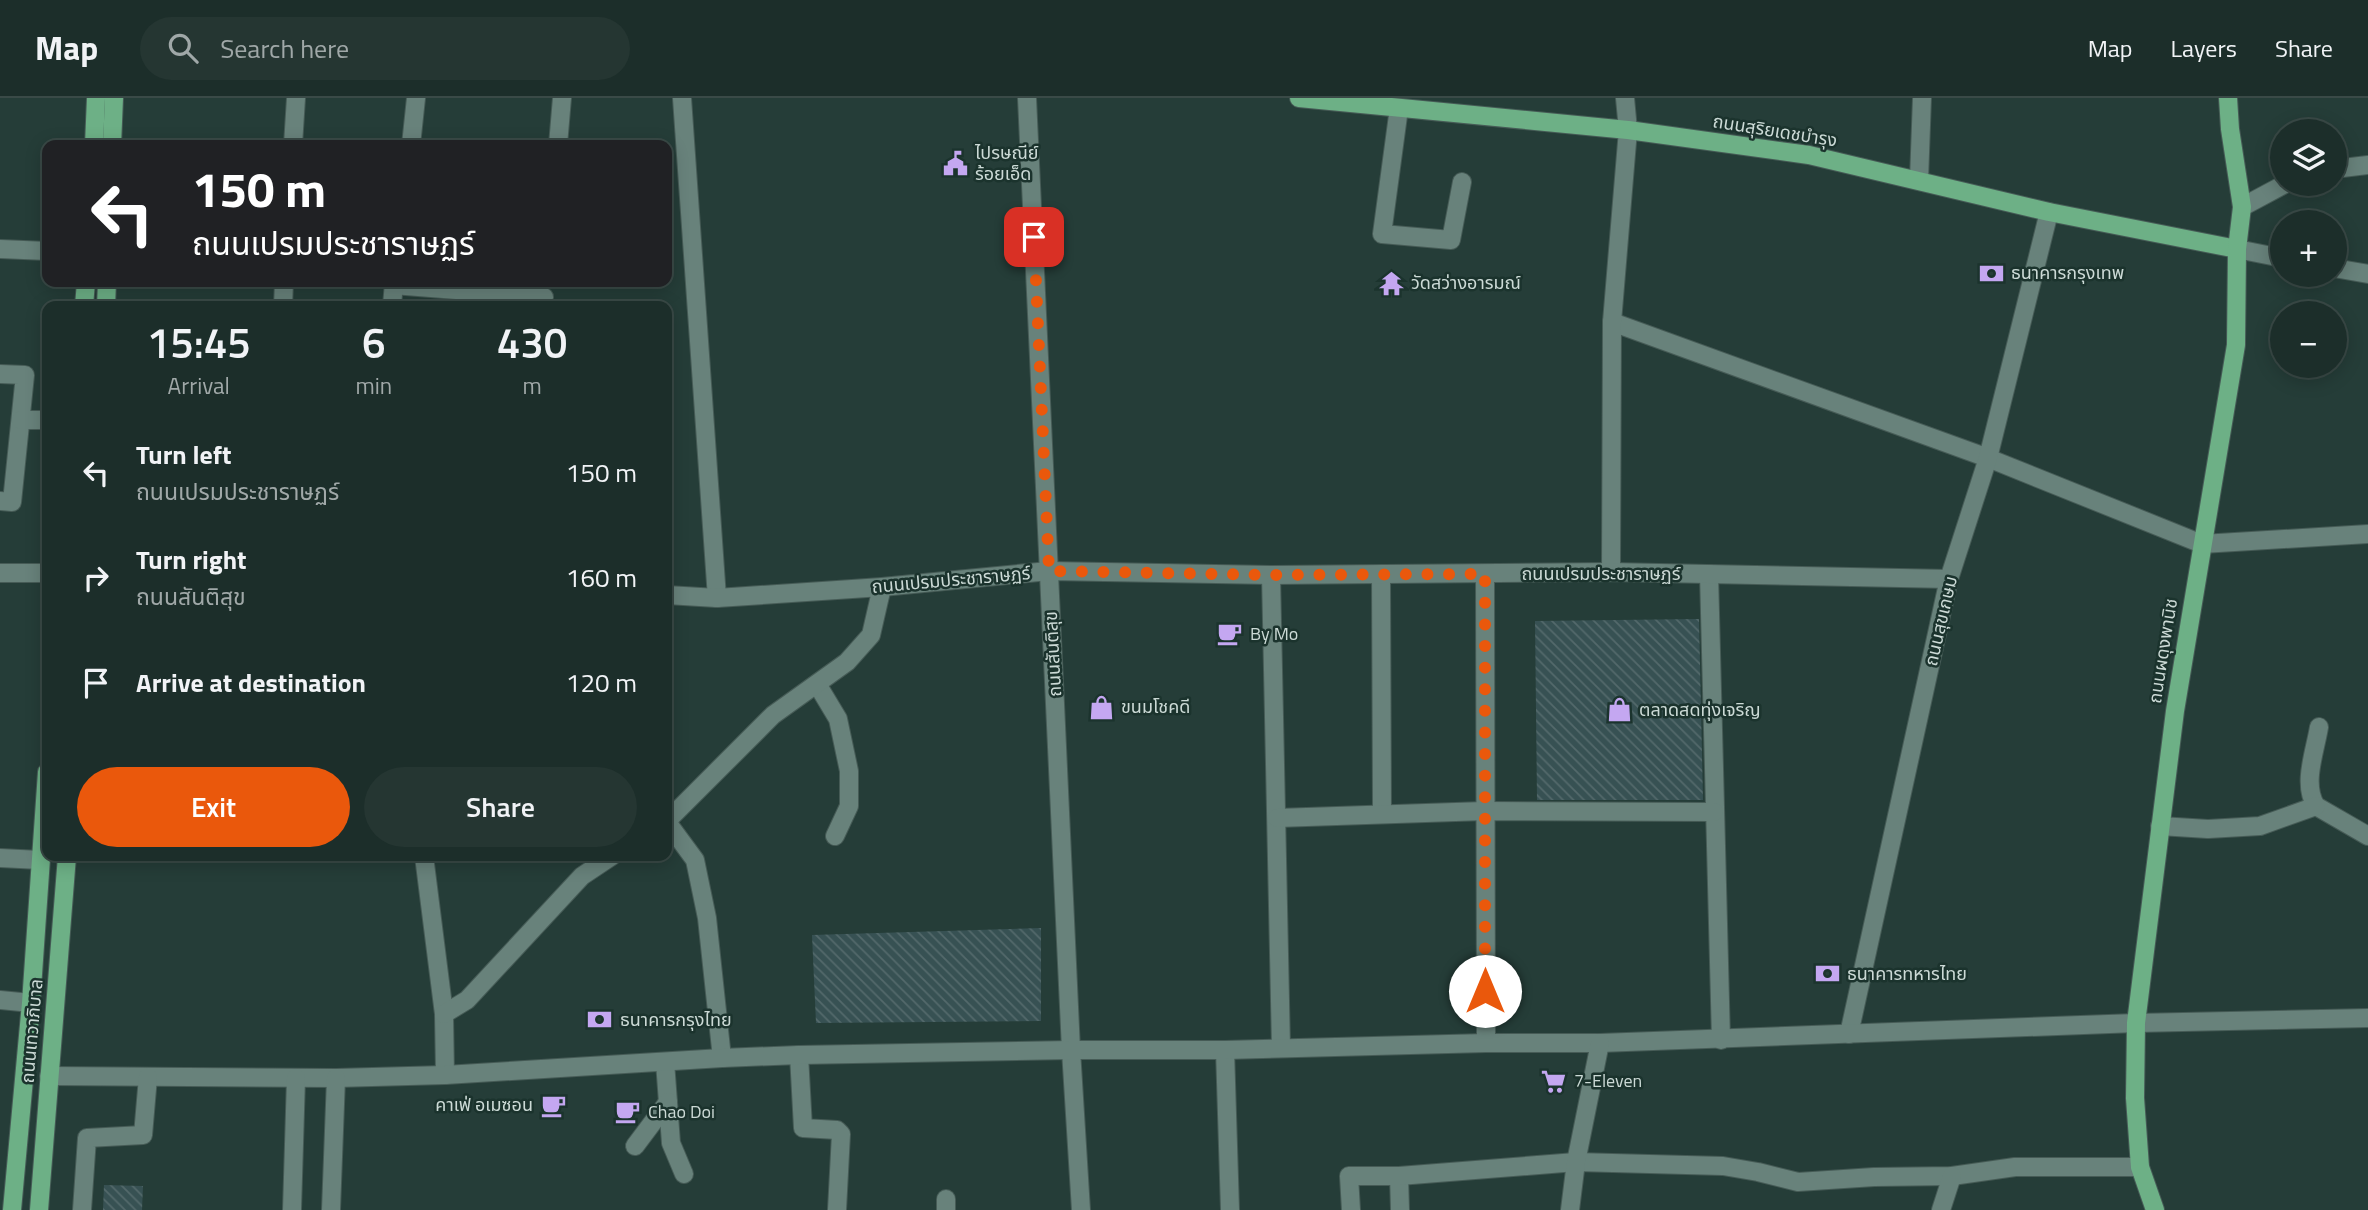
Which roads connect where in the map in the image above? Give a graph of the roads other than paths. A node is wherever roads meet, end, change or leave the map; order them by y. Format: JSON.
{"nodes":[{"id":1,"x":96,"y":98,"type":"edge"},
{"id":2,"x":114,"y":98,"type":"edge"},
{"id":3,"x":296,"y":98,"type":"edge"},
{"id":4,"x":416,"y":98,"type":"edge"},
{"id":5,"x":562,"y":98,"type":"edge"},
{"id":6,"x":682,"y":98,"type":"edge"},
{"id":7,"x":1027,"y":98,"type":"edge"},
{"id":8,"x":1299,"y":98,"type":"edge"},
{"id":9,"x":1625,"y":98,"type":"edge"},
{"id":10,"x":1922,"y":98,"type":"edge"},
{"id":11,"x":2228,"y":98,"type":"edge"},
{"id":12,"x":1399,"y":108,"type":"junction"},
{"id":13,"x":1629,"y":130,"type":"junction"},
{"id":14,"x":94,"y":140,"type":"edge"},
{"id":15,"x":112,"y":140,"type":"edge"},
{"id":16,"x":293,"y":140,"type":"edge"},
{"id":17,"x":412,"y":140,"type":"edge"},
{"id":18,"x":558,"y":140,"type":"edge"},
{"id":19,"x":2368,"y":165,"type":"edge"},
{"id":20,"x":2347,"y":167,"type":"edge"},
{"id":21,"x":1919,"y":180,"type":"junction"},
{"id":22,"x":1462,"y":182,"type":"dead end"},
{"id":23,"x":2270,"y":192,"type":"edge"},
{"id":24,"x":2242,"y":207,"type":"junction"},
{"id":25,"x":2049,"y":212,"type":"junction"},
{"id":26,"x":0,"y":249,"type":"edge"},
{"id":27,"x":2237,"y":249,"type":"junction"},
{"id":28,"x":42,"y":251,"type":"edge"},
{"id":29,"x":2270,"y":256,"type":"edge"},
{"id":30,"x":2347,"y":270,"type":"edge"},
{"id":31,"x":2368,"y":274,"type":"edge"},
{"id":32,"x":444,"y":287,"type":"edge"},
{"id":33,"x":544,"y":295,"type":"edge"},
{"id":34,"x":1612,"y":322,"type":"junction"},
{"id":35,"x":0,"y":374,"type":"edge"},
{"id":36,"x":21,"y":420,"type":"junction"},
{"id":37,"x":42,"y":420,"type":"edge"},
{"id":38,"x":1988,"y":458,"type":"junction"},
{"id":39,"x":0,"y":501,"type":"edge"},
{"id":40,"x":2368,"y":534,"type":"edge"},
{"id":41,"x":2202,"y":544,"type":"junction"},
{"id":42,"x":1049,"y":571,"type":"junction"},
{"id":43,"x":1611,"y":572,"type":"junction"},
{"id":44,"x":0,"y":573,"type":"edge"},
{"id":45,"x":42,"y":573,"type":"edge"},
{"id":46,"x":1381,"y":574,"type":"junction"},
{"id":47,"x":1485,"y":574,"type":"junction"},
{"id":48,"x":1709,"y":574,"type":"junction"},
{"id":49,"x":1271,"y":575,"type":"junction"},
{"id":50,"x":1949,"y":579,"type":"junction"},
{"id":51,"x":882,"y":587,"type":"junction"},
{"id":52,"x":672,"y":595,"type":"edge"},
{"id":53,"x":717,"y":598,"type":"junction"},
{"id":54,"x":817,"y":684,"type":"junction"},
{"id":55,"x":2319,"y":727,"type":"dead end"},
{"id":56,"x":2316,"y":806,"type":"junction"},
{"id":57,"x":1485,"y":811,"type":"junction"},
{"id":58,"x":1714,"y":812,"type":"junction"},
{"id":59,"x":1382,"y":814,"type":"junction"},
{"id":60,"x":672,"y":816,"type":"edge"},
{"id":61,"x":1277,"y":818,"type":"junction"},
{"id":62,"x":2160,"y":826,"type":"junction"},
{"id":63,"x":672,"y":828,"type":"edge"},
{"id":64,"x":42,"y":835,"type":"edge"},
{"id":65,"x":835,"y":836,"type":"dead end"},
{"id":66,"x":2368,"y":836,"type":"edge"},
{"id":67,"x":0,"y":858,"type":"edge"},
{"id":68,"x":40,"y":860,"type":"junction"},
{"id":69,"x":67,"y":861,"type":"edge"},
{"id":70,"x":425,"y":861,"type":"edge"},
{"id":71,"x":604,"y":861,"type":"edge"},
{"id":72,"x":0,"y":1000,"type":"edge"},
{"id":73,"x":31,"y":1003,"type":"junction"},
{"id":74,"x":444,"y":1014,"type":"junction"},
{"id":75,"x":2368,"y":1018,"type":"edge"},
{"id":76,"x":2136,"y":1023,"type":"junction"},
{"id":77,"x":1849,"y":1034,"type":"junction"},
{"id":78,"x":1721,"y":1040,"type":"junction"},
{"id":79,"x":1486,"y":1043,"type":"junction"},
{"id":80,"x":1600,"y":1043,"type":"junction"},
{"id":81,"x":1281,"y":1048,"type":"junction"},
{"id":82,"x":1071,"y":1050,"type":"junction"},
{"id":83,"x":1225,"y":1050,"type":"junction"},
{"id":84,"x":799,"y":1055,"type":"junction"},
{"id":85,"x":722,"y":1058,"type":"junction"},
{"id":86,"x":665,"y":1062,"type":"junction"},
{"id":87,"x":23,"y":1073,"type":"junction"},
{"id":88,"x":445,"y":1075,"type":"junction"},
{"id":89,"x":49,"y":1076,"type":"junction"},
{"id":90,"x":148,"y":1077,"type":"junction"},
{"id":91,"x":296,"y":1078,"type":"junction"},
{"id":92,"x":336,"y":1078,"type":"junction"},
{"id":93,"x":668,"y":1102,"type":"junction"},
{"id":94,"x":635,"y":1146,"type":"dead end"},
{"id":95,"x":1576,"y":1162,"type":"junction"},
{"id":96,"x":2140,"y":1167,"type":"junction"},
{"id":97,"x":684,"y":1174,"type":"dead end"},
{"id":98,"x":1952,"y":1176,"type":"junction"},
{"id":99,"x":1399,"y":1177,"type":"junction"},
{"id":100,"x":12,"y":1210,"type":"edge"},
{"id":101,"x":39,"y":1210,"type":"edge"},
{"id":102,"x":82,"y":1210,"type":"edge"},
{"id":103,"x":292,"y":1210,"type":"edge"},
{"id":104,"x":331,"y":1210,"type":"edge"},
{"id":105,"x":837,"y":1210,"type":"edge"},
{"id":106,"x":1081,"y":1210,"type":"edge"},
{"id":107,"x":1230,"y":1210,"type":"edge"},
{"id":108,"x":1351,"y":1210,"type":"edge"},
{"id":109,"x":1399,"y":1210,"type":"edge"},
{"id":110,"x":1570,"y":1210,"type":"edge"},
{"id":111,"x":1941,"y":1210,"type":"edge"},
{"id":112,"x":2155,"y":1210,"type":"edge"}],
"edges":[{"from":1,"to":14,"type":"main road"},
{"from":2,"to":15,"type":"main road"},
{"from":3,"to":16,"type":"street"},
{"from":4,"to":17,"type":"street"},
{"from":5,"to":18,"type":"street"},
{"from":6,"to":53,"type":"street"},
{"from":7,"to":42,"type":"street","name":"ถนนสันติสุข"},
{"from":8,"to":12,"type":"main road","name":"ถนนสุริยเดชบำรุง"},
{"from":9,"to":13,"type":"street"},
{"from":10,"to":21,"type":"street"},
{"from":11,"to":24,"type":"main road","name":"ถนนผดุงพานิช"},
{"from":12,"to":13,"type":"main road","name":"ถนนสุริยเดชบำรุง"},
{"from":12,"to":22,"type":"street"},
{"from":13,"to":21,"type":"main road","name":"ถนนสุริยเดชบำรุง"},
{"from":13,"to":34,"type":"street"},
{"from":19,"to":20,"type":"street"},
{"from":21,"to":25,"type":"main road","name":"ถนนสุริยเดชบำรุง"},
{"from":23,"to":24,"type":"street"},
{"from":24,"to":27,"type":"main road","name":"ถนนผดุงพานิช"},
{"from":25,"to":27,"type":"main road","name":"ถนนสุริยเดชบำรุง"},
{"from":25,"to":38,"type":"street","name":"ถนนสุขเกษม"},
{"from":26,"to":28,"type":"street"},
{"from":27,"to":29,"type":"street"},
{"from":27,"to":41,"type":"main road","name":"ถนนผดุงพานิช"},
{"from":30,"to":31,"type":"street"},
{"from":32,"to":33,"type":"street"},
{"from":34,"to":38,"type":"street"},
{"from":34,"to":43,"type":"street"},
{"from":35,"to":36,"type":"street"},
{"from":36,"to":37,"type":"street"},
{"from":36,"to":39,"type":"street"},
{"from":38,"to":41,"type":"street"},
{"from":38,"to":50,"type":"street","name":"ถนนสุขเกษม"},
{"from":40,"to":41,"type":"street"},
{"from":41,"to":62,"type":"main road","name":"ถนนผดุงพานิช"},
{"from":42,"to":49,"type":"street","name":"ถนนเปรมประชาราษฏร์"},
{"from":42,"to":51,"type":"street","name":"ถนนเปรมประชาราษฏร์"},
{"from":42,"to":82,"type":"street","name":"ถนนสันติสุข"},
{"from":43,"to":47,"type":"street","name":"ถนนเปรมประชาราษฏร์"},
{"from":43,"to":48,"type":"street","name":"ถนนเปรมประชาราษฏร์"},
{"from":44,"to":45,"type":"street"},
{"from":46,"to":47,"type":"street","name":"ถนนเปรมประชาราษฏร์"},
{"from":46,"to":49,"type":"street","name":"ถนนเปรมประชาราษฏร์"},
{"from":46,"to":59,"type":"street"},
{"from":47,"to":57,"type":"street"},
{"from":48,"to":50,"type":"street","name":"ถนนเปรมประชาราษฏร์"},
{"from":48,"to":58,"type":"street"},
{"from":49,"to":61,"type":"street"},
{"from":50,"to":77,"type":"street","name":"ถนนสุขเกษม"},
{"from":51,"to":53,"type":"street","name":"ถนนเปรมประชาราษฏร์"},
{"from":51,"to":54,"type":"street"},
{"from":52,"to":53,"type":"street","name":"ถนนเปรมประชาราษฏร์"},
{"from":54,"to":60,"type":"street"},
{"from":54,"to":65,"type":"street"},
{"from":55,"to":56,"type":"street"},
{"from":56,"to":62,"type":"street"},
{"from":56,"to":66,"type":"street"},
{"from":57,"to":58,"type":"street"},
{"from":57,"to":59,"type":"street"},
{"from":57,"to":79,"type":"street"},
{"from":58,"to":78,"type":"street"},
{"from":59,"to":61,"type":"street"},
{"from":61,"to":81,"type":"street"},
{"from":62,"to":76,"type":"main road","name":"ถนนผดุงพานิช"},
{"from":63,"to":85,"type":"street"},
{"from":64,"to":68,"type":"main road","name":"ถนนเทวาภิบาล"},
{"from":67,"to":68,"type":"street"},
{"from":68,"to":73,"type":"main road","name":"ถนนเทวาภิบาล"},
{"from":69,"to":89,"type":"main road","name":"ถนนเทวาภิบาล"},
{"from":70,"to":74,"type":"street"},
{"from":71,"to":74,"type":"street"},
{"from":72,"to":73,"type":"street"},
{"from":73,"to":87,"type":"main road","name":"ถนนเทวาภิบาล"},
{"from":74,"to":88,"type":"street"},
{"from":75,"to":76,"type":"street"},
{"from":76,"to":77,"type":"street"},
{"from":76,"to":96,"type":"main road","name":"ถนนผดุงพานิช"},
{"from":77,"to":78,"type":"street"},
{"from":78,"to":80,"type":"street"},
{"from":79,"to":80,"type":"street"},
{"from":79,"to":81,"type":"street"},
{"from":80,"to":95,"type":"street"},
{"from":81,"to":83,"type":"street"},
{"from":82,"to":83,"type":"street"},
{"from":82,"to":84,"type":"street"},
{"from":82,"to":106,"type":"street","name":"ถนนสันติสุข"},
{"from":83,"to":107,"type":"street"},
{"from":84,"to":85,"type":"street"},
{"from":84,"to":105,"type":"street"},
{"from":85,"to":86,"type":"street"},
{"from":86,"to":88,"type":"street"},
{"from":86,"to":93,"type":"street"},
{"from":87,"to":89,"type":"main road"},
{"from":87,"to":100,"type":"main road","name":"ถนนเทวาภิบาล"},
{"from":88,"to":92,"type":"street"},
{"from":89,"to":90,"type":"street"},
{"from":89,"to":101,"type":"main road","name":"ถนนเทวาภิบาล"},
{"from":90,"to":91,"type":"street"},
{"from":90,"to":102,"type":"street"},
{"from":91,"to":92,"type":"street"},
{"from":91,"to":103,"type":"street"},
{"from":92,"to":104,"type":"street"},
{"from":93,"to":94,"type":"street"},
{"from":93,"to":97,"type":"street"},
{"from":95,"to":98,"type":"street"},
{"from":95,"to":99,"type":"street"},
{"from":95,"to":110,"type":"street"},
{"from":96,"to":98,"type":"street"},
{"from":96,"to":112,"type":"main road","name":"ถนนผดุงพานิช"},
{"from":98,"to":111,"type":"street"},
{"from":99,"to":108,"type":"street"},
{"from":99,"to":109,"type":"street"}]}
